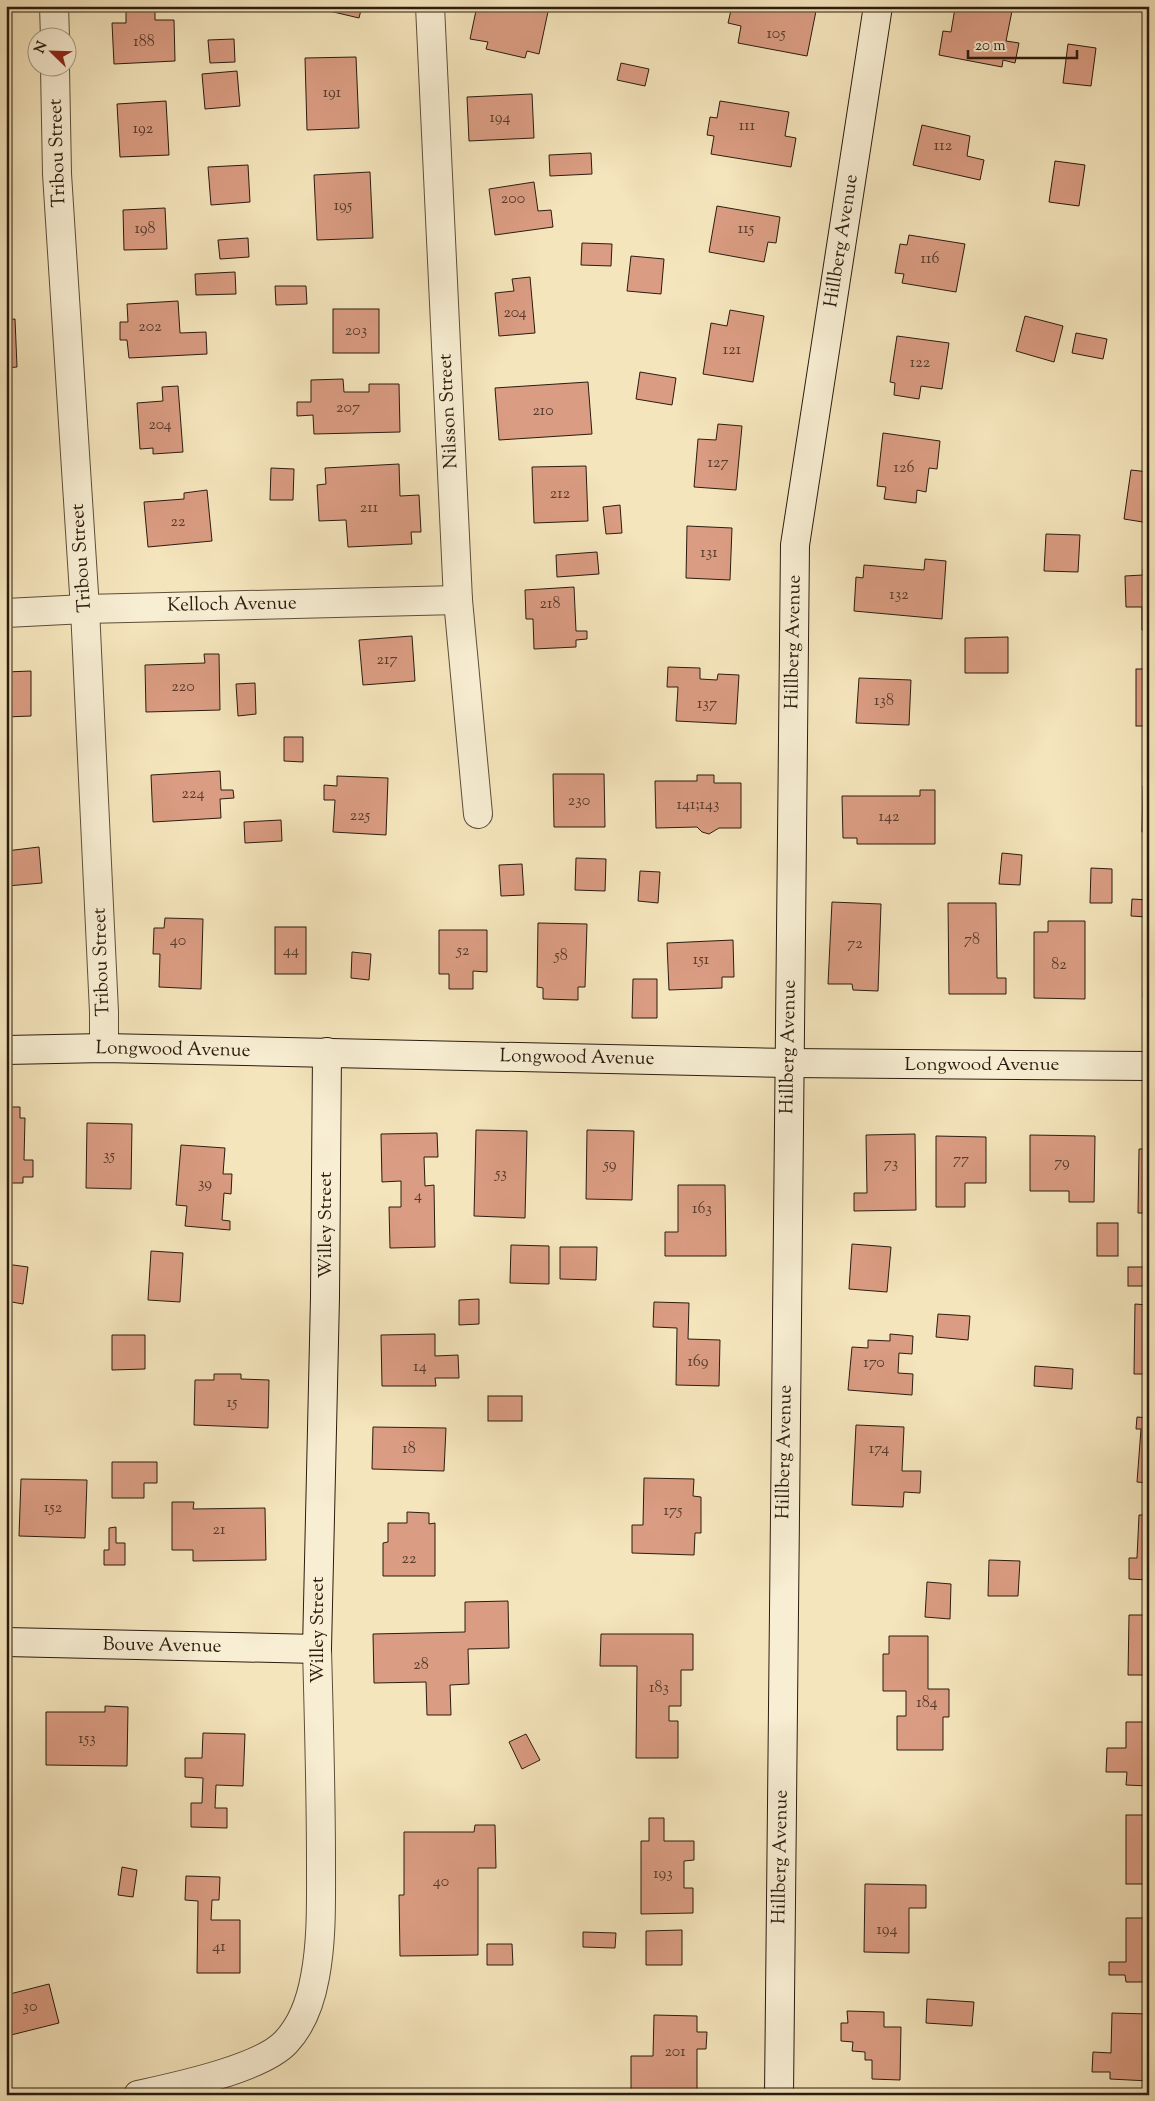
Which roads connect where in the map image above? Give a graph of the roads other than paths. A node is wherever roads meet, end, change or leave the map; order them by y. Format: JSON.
{"nodes":[{"id":1,"x":54,"y":6,"type":"edge"},
{"id":2,"x":430,"y":6,"type":"edge"},
{"id":3,"x":878,"y":6,"type":"edge"},
{"id":4,"x":55,"y":28,"type":"edge"},
{"id":5,"x":56,"y":78,"type":"edge"},
{"id":6,"x":458,"y":600,"type":"junction"},
{"id":7,"x":85,"y":609,"type":"junction"},
{"id":8,"x":6,"y":613,"type":"edge"},
{"id":9,"x":478,"y":814,"type":"dead end"},
{"id":10,"x":104,"y":1048,"type":"junction"},
{"id":11,"x":6,"y":1050,"type":"edge"},
{"id":12,"x":327,"y":1052,"type":"junction"},
{"id":13,"x":789,"y":1063,"type":"junction"},
{"id":14,"x":1149,"y":1066,"type":"edge"},
{"id":15,"x":6,"y":1642,"type":"edge"},
{"id":16,"x":317,"y":1649,"type":"junction"},
{"id":17,"x":138,"y":2095,"type":"edge"},
{"id":18,"x":779,"y":2095,"type":"edge"}],
"edges":[{"from":1,"to":4,"type":"street"},
{"from":2,"to":6,"type":"street","name":"Nilsson Street"},
{"from":3,"to":13,"type":"street","name":"Hillberg Avenue"},
{"from":5,"to":7,"type":"street","name":"Tribou Street"},
{"from":6,"to":7,"type":"street","name":"Kelloch Avenue"},
{"from":6,"to":9,"type":"street","name":"Nilsson Street"},
{"from":7,"to":8,"type":"street","name":"Kelloch Avenue"},
{"from":7,"to":10,"type":"street","name":"Tribou Street"},
{"from":10,"to":11,"type":"street","name":"Longwood Avenue"},
{"from":10,"to":12,"type":"street","name":"Longwood Avenue"},
{"from":12,"to":13,"type":"street","name":"Longwood Avenue"},
{"from":12,"to":16,"type":"street","name":"Willey Street"},
{"from":13,"to":14,"type":"street","name":"Longwood Avenue"},
{"from":13,"to":18,"type":"street","name":"Hillberg Avenue"},
{"from":15,"to":16,"type":"street","name":"Bouve Avenue"},
{"from":16,"to":17,"type":"street","name":"Willey Street"}]}
